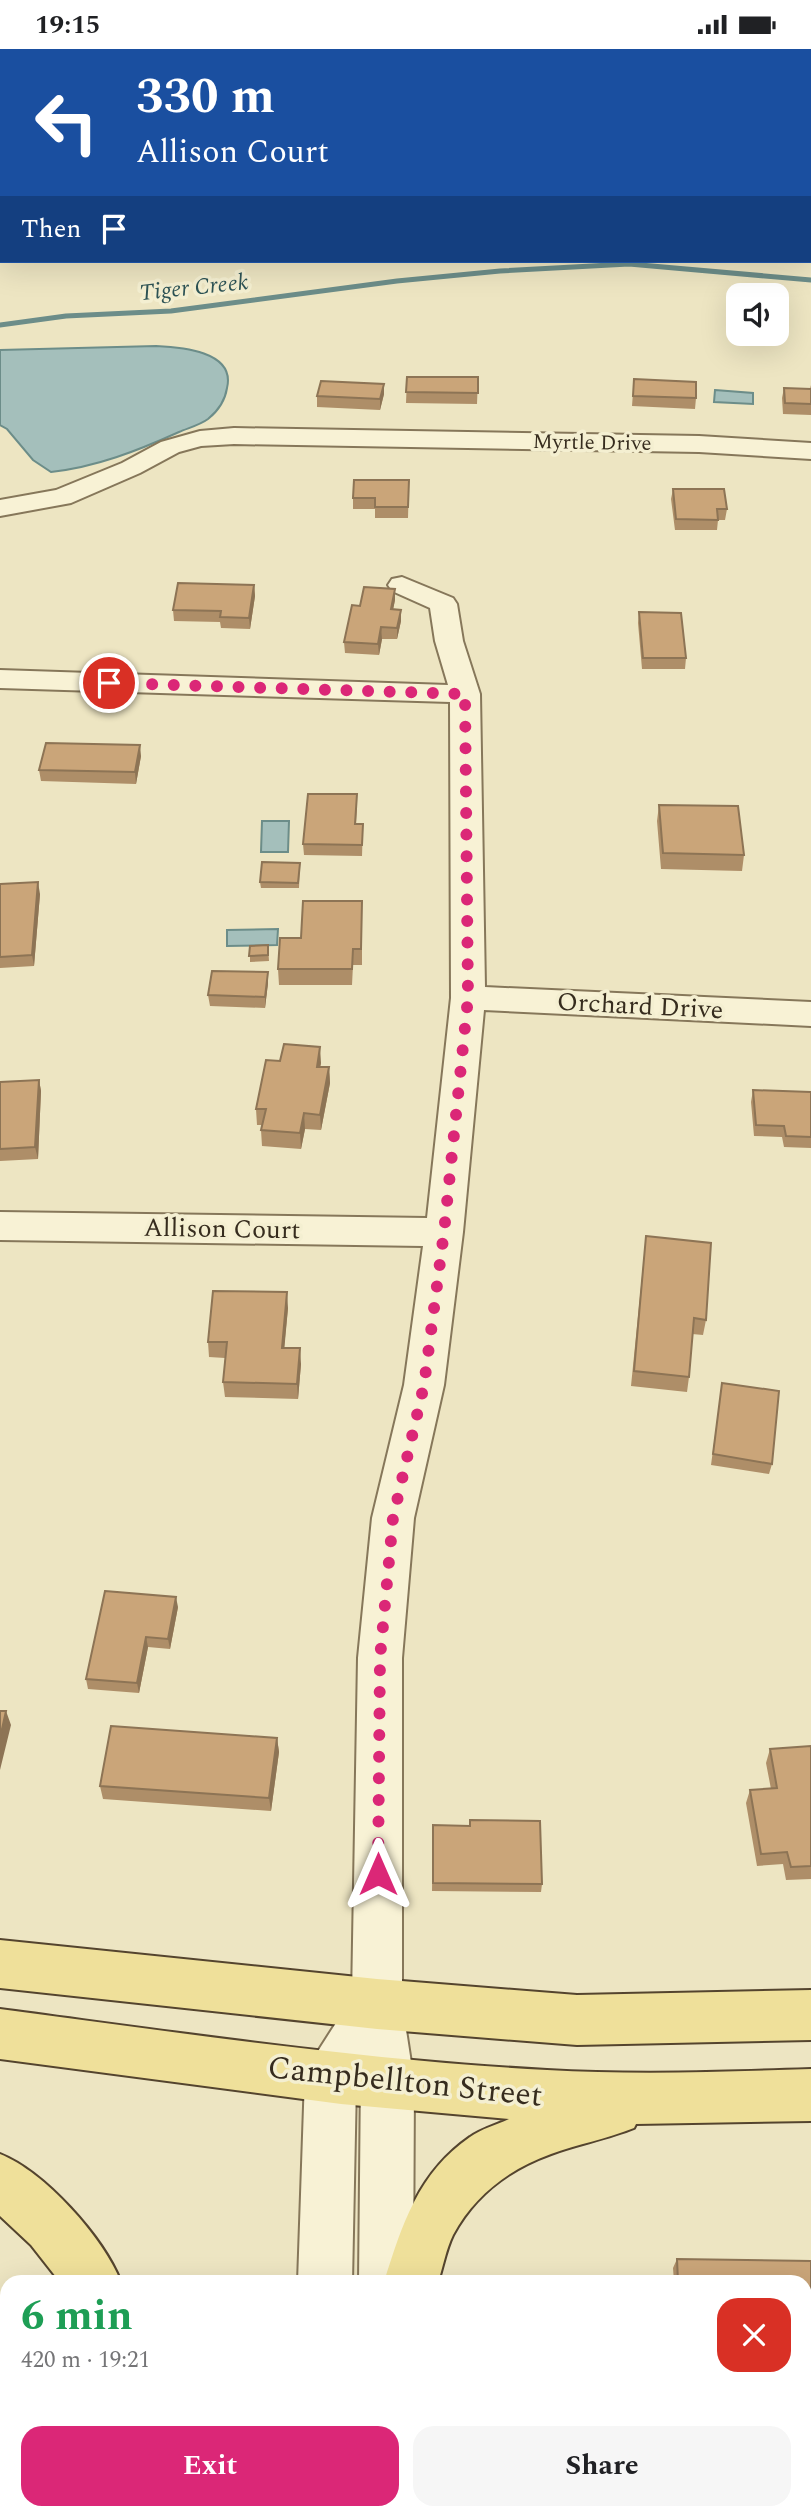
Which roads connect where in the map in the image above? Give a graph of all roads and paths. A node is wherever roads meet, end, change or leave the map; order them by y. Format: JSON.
{"nodes":[{"id":1,"x":811,"y":451,"type":"edge"},
{"id":2,"x":0,"y":508,"type":"edge"},
{"id":3,"x":402,"y":586,"type":"dead end"},
{"id":4,"x":0,"y":679,"type":"edge"},
{"id":5,"x":465,"y":694,"type":"junction"},
{"id":6,"x":468,"y":998,"type":"junction"},
{"id":7,"x":811,"y":1014,"type":"edge"},
{"id":8,"x":0,"y":1226,"type":"edge"},
{"id":9,"x":444,"y":1232,"type":"junction"},
{"id":10,"x":0,"y":1964,"type":"edge"},
{"id":11,"x":377,"y":2004,"type":"junction"},
{"id":12,"x":811,"y":2015,"type":"edge"},
{"id":13,"x":0,"y":2034,"type":"edge"},
{"id":14,"x":331,"y":2077,"type":"junction"},
{"id":15,"x":388,"y":2082,"type":"junction"},
{"id":16,"x":811,"y":2095,"type":"edge"},
{"id":17,"x":657,"y":2099,"type":"junction"},
{"id":18,"x":0,"y":2180,"type":"edge"},
{"id":19,"x":88,"y":2275,"type":"edge"},
{"id":20,"x":325,"y":2275,"type":"edge"},
{"id":21,"x":386,"y":2275,"type":"edge"},
{"id":22,"x":413,"y":2275,"type":"edge"}],
"edges":[{"from":1,"to":2,"type":"street","name":"Myrtle Drive"},
{"from":3,"to":5,"type":"street"},
{"from":4,"to":5,"type":"street"},
{"from":5,"to":6,"type":"street"},
{"from":6,"to":7,"type":"street","name":"Orchard Drive"},
{"from":6,"to":9,"type":"street"},
{"from":8,"to":9,"type":"street","name":"Allison Court"},
{"from":9,"to":11,"type":"street"},
{"from":10,"to":11,"type":"main road"},
{"from":11,"to":12,"type":"main road"},
{"from":11,"to":14,"type":"street"},
{"from":11,"to":15,"type":"street"},
{"from":13,"to":14,"type":"main road","name":"Campbellton Street"},
{"from":14,"to":15,"type":"main road","name":"Campbellton Street"},
{"from":14,"to":20,"type":"street"},
{"from":15,"to":17,"type":"main road","name":"Campbellton Street"},
{"from":15,"to":21,"type":"street"},
{"from":16,"to":17,"type":"main road","name":"Campbellton Street"},
{"from":17,"to":22,"type":"main road"},
{"from":18,"to":19,"type":"main road"}]}
